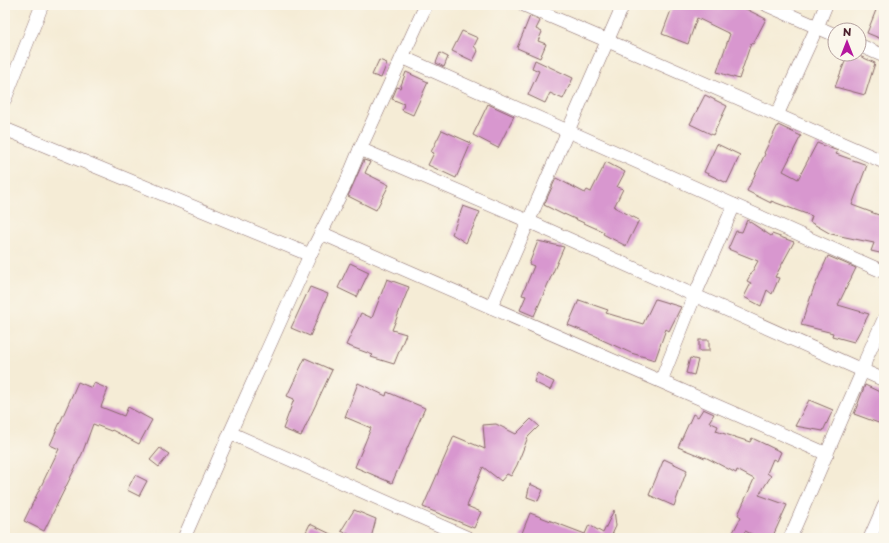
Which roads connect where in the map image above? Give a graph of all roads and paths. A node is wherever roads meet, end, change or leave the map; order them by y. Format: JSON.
{"nodes":[{"id":1,"x":42,"y":5,"type":"edge"},
{"id":2,"x":426,"y":5,"type":"edge"},
{"id":3,"x":524,"y":5,"type":"edge"},
{"id":4,"x":623,"y":5,"type":"edge"},
{"id":5,"x":766,"y":5,"type":"edge"},
{"id":6,"x":826,"y":5,"type":"edge"},
{"id":7,"x":817,"y":27,"type":"junction"},
{"id":8,"x":827,"y":31,"type":"edge"},
{"id":9,"x":608,"y":41,"type":"junction"},
{"id":10,"x":867,"y":49,"type":"edge"},
{"id":11,"x":884,"y":56,"type":"edge"},
{"id":12,"x":402,"y":57,"type":"junction"},
{"id":13,"x":5,"y":99,"type":"edge"},
{"id":14,"x":777,"y":115,"type":"junction"},
{"id":15,"x":5,"y":129,"type":"edge"},
{"id":16,"x":568,"y":131,"type":"junction"},
{"id":17,"x":360,"y":149,"type":"junction"},
{"id":18,"x":884,"y":162,"type":"edge"},
{"id":19,"x":734,"y":205,"type":"junction"},
{"id":20,"x":528,"y":221,"type":"junction"},
{"id":21,"x":321,"y":233,"type":"junction"},
{"id":22,"x":310,"y":255,"type":"junction"},
{"id":23,"x":884,"y":272,"type":"edge"},
{"id":24,"x":695,"y":296,"type":"junction"},
{"id":25,"x":491,"y":307,"type":"junction"},
{"id":26,"x":884,"y":319,"type":"edge"},
{"id":27,"x":863,"y":370,"type":"junction"},
{"id":28,"x":884,"y":380,"type":"edge"},
{"id":29,"x":661,"y":381,"type":"junction"},
{"id":30,"x":230,"y":433,"type":"junction"},
{"id":31,"x":827,"y":454,"type":"junction"},
{"id":32,"x":884,"y":506,"type":"edge"},
{"id":33,"x":184,"y":538,"type":"edge"},
{"id":34,"x":468,"y":538,"type":"edge"},
{"id":35,"x":790,"y":538,"type":"edge"},
{"id":36,"x":870,"y":538,"type":"edge"}],
"edges":[{"from":1,"to":13,"type":"street"},
{"from":2,"to":12,"type":"street"},
{"from":3,"to":9,"type":"street"},
{"from":4,"to":9,"type":"street"},
{"from":5,"to":7,"type":"street"},
{"from":6,"to":7,"type":"street"},
{"from":7,"to":8,"type":"street"},
{"from":7,"to":14,"type":"street"},
{"from":9,"to":14,"type":"street"},
{"from":9,"to":16,"type":"street"},
{"from":10,"to":11,"type":"street"},
{"from":12,"to":16,"type":"street"},
{"from":12,"to":17,"type":"street"},
{"from":14,"to":18,"type":"street"},
{"from":15,"to":22,"type":"street"},
{"from":16,"to":19,"type":"street"},
{"from":16,"to":20,"type":"street"},
{"from":17,"to":20,"type":"street"},
{"from":17,"to":21,"type":"street"},
{"from":19,"to":23,"type":"street"},
{"from":19,"to":24,"type":"street"},
{"from":20,"to":24,"type":"street"},
{"from":20,"to":25,"type":"street"},
{"from":21,"to":22,"type":"street"},
{"from":21,"to":25,"type":"street"},
{"from":22,"to":30,"type":"street"},
{"from":24,"to":27,"type":"street"},
{"from":24,"to":29,"type":"street"},
{"from":25,"to":29,"type":"street"},
{"from":26,"to":27,"type":"street"},
{"from":27,"to":28,"type":"street"},
{"from":27,"to":31,"type":"street"},
{"from":29,"to":31,"type":"street"},
{"from":30,"to":33,"type":"street"},
{"from":30,"to":34,"type":"street"},
{"from":31,"to":35,"type":"street"},
{"from":32,"to":36,"type":"street"}]}
